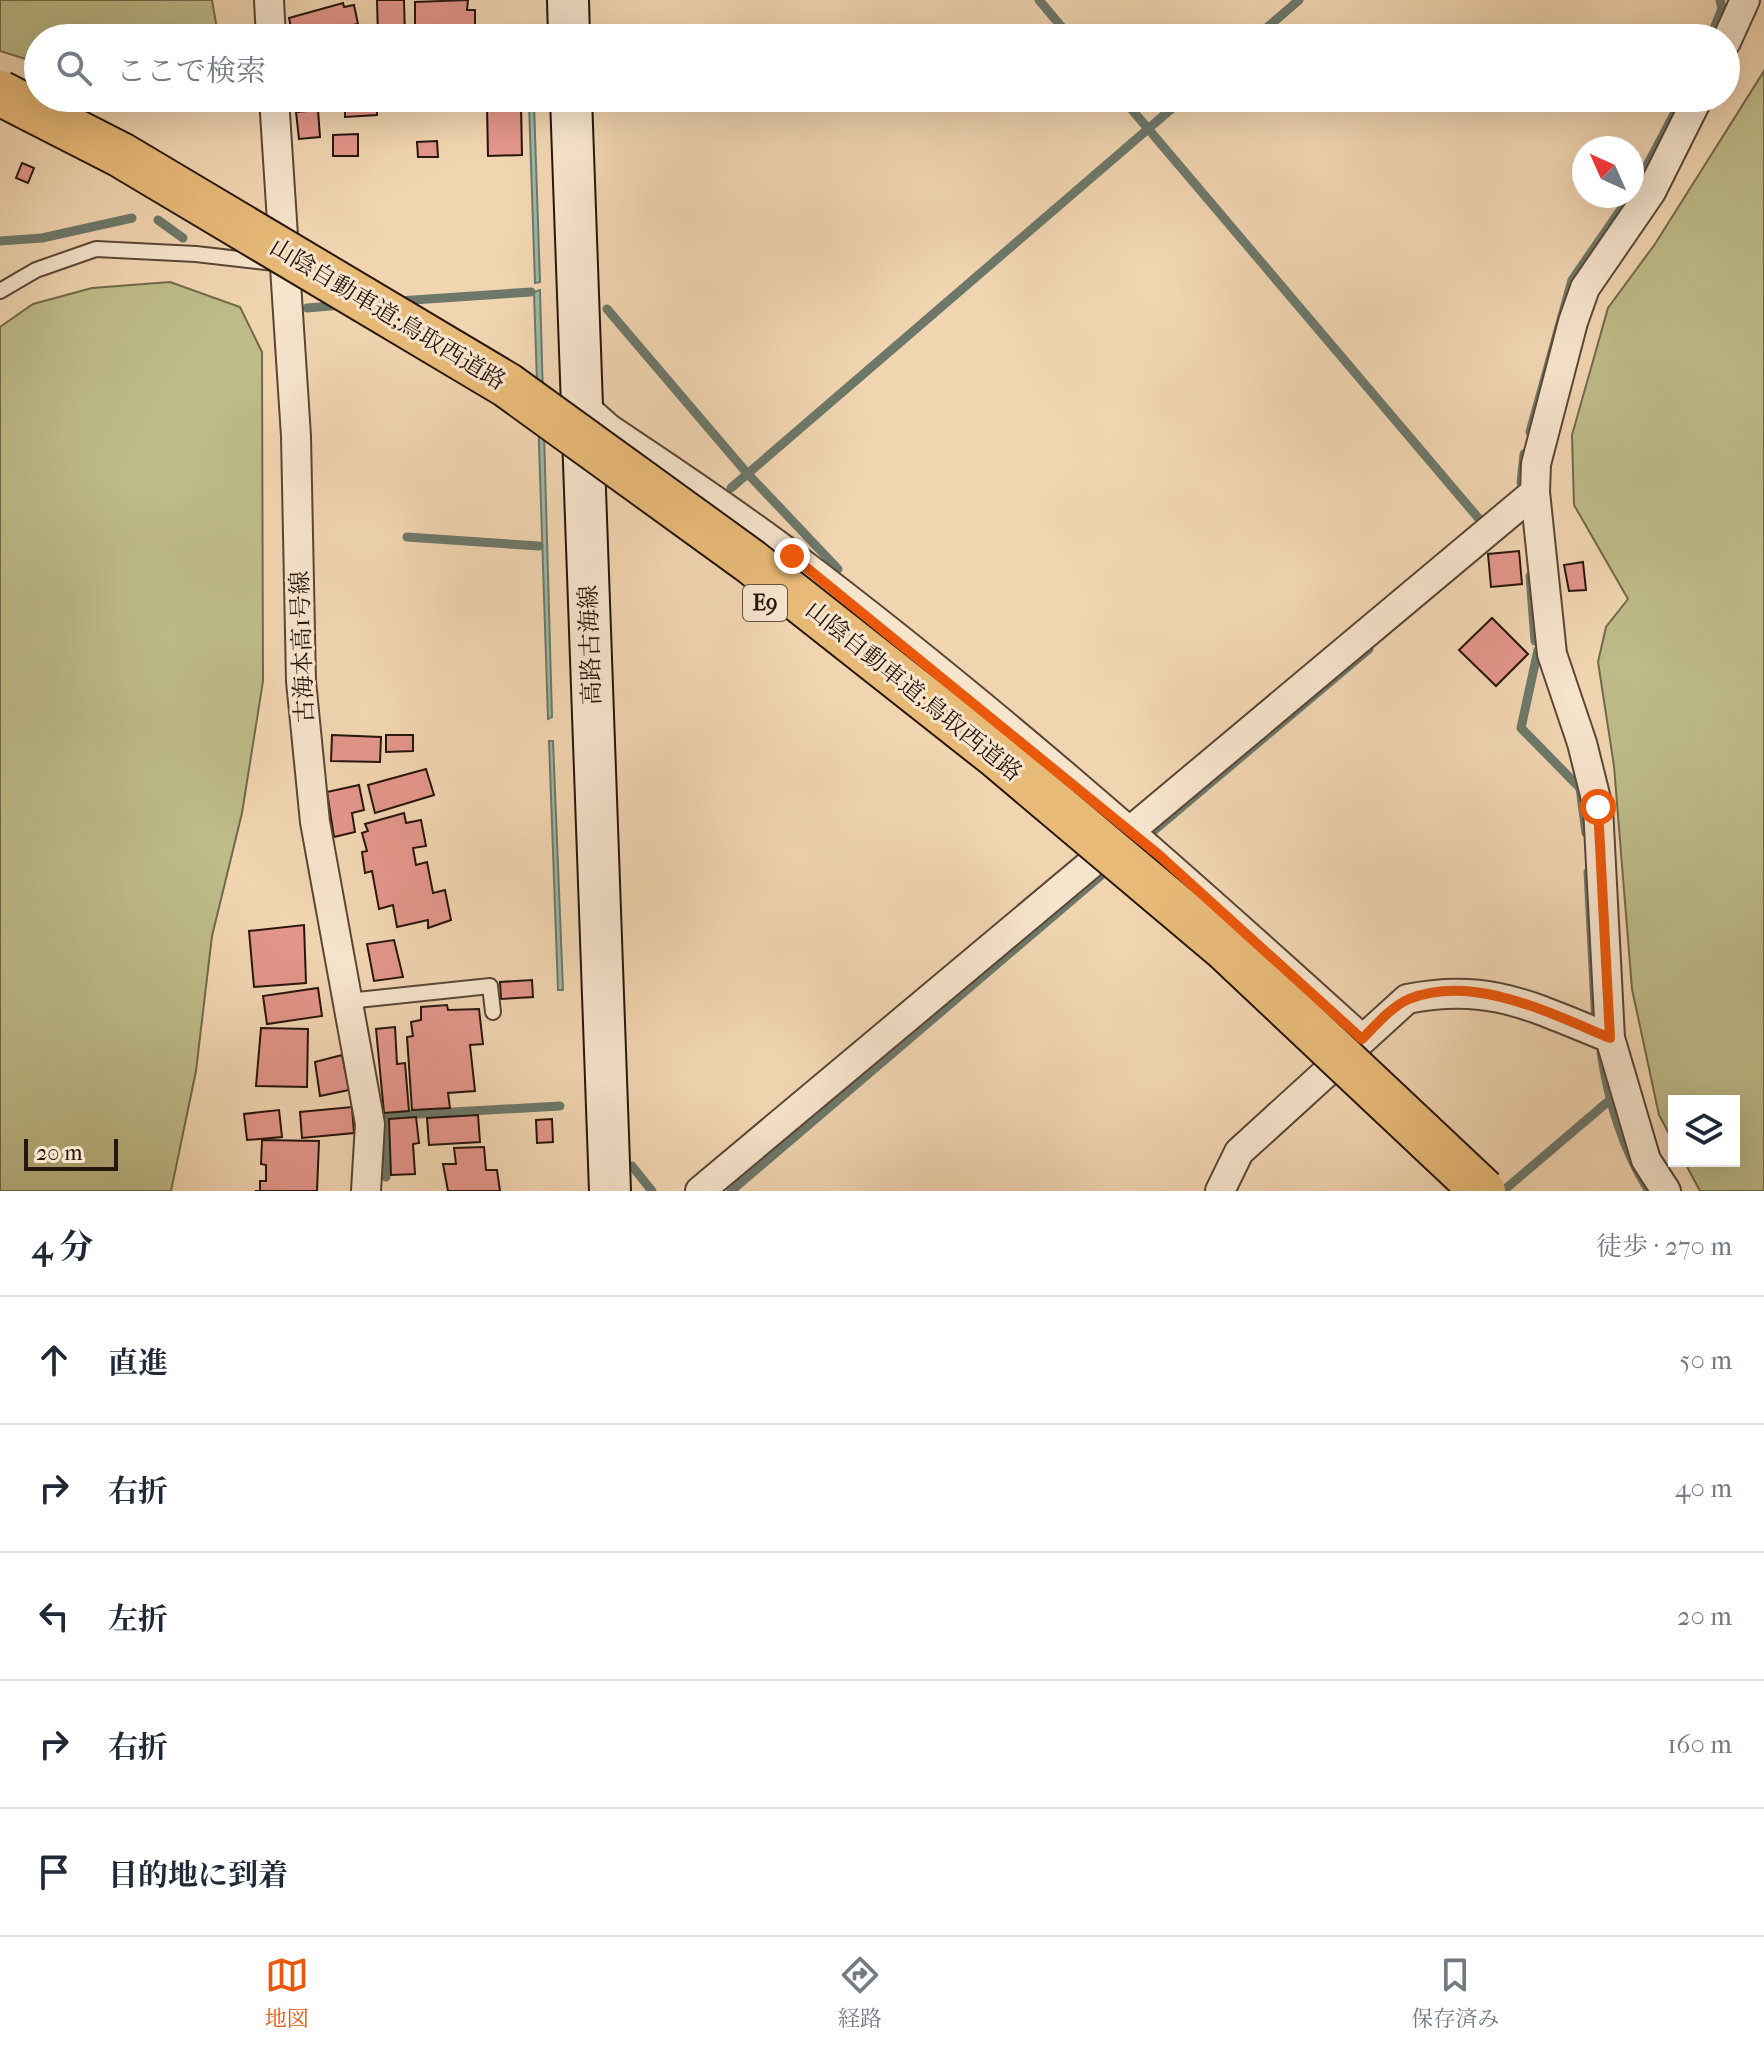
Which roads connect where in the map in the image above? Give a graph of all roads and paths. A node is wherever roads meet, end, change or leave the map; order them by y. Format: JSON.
{"nodes":[{"id":1,"x":269,"y":0,"type":"edge"},
{"id":2,"x":568,"y":0,"type":"edge"},
{"id":3,"x":1745,"y":0,"type":"edge"},
{"id":4,"x":270,"y":24,"type":"edge"},
{"id":5,"x":569,"y":24,"type":"edge"},
{"id":6,"x":1734,"y":24,"type":"edge"},
{"id":7,"x":0,"y":93,"type":"edge"},
{"id":8,"x":24,"y":105,"type":"edge"},
{"id":9,"x":37,"y":112,"type":"edge"},
{"id":10,"x":275,"y":112,"type":"edge"},
{"id":11,"x":571,"y":112,"type":"edge"},
{"id":12,"x":1691,"y":112,"type":"edge"},
{"id":13,"x":0,"y":118,"type":"edge"},
{"id":14,"x":283,"y":264,"type":"junction"},
{"id":15,"x":0,"y":291,"type":"edge"},
{"id":16,"x":581,"y":404,"type":"junction"},
{"id":17,"x":1535,"y":492,"type":"junction"},
{"id":18,"x":1131,"y":831,"type":"junction"},
{"id":19,"x":348,"y":1001,"type":"junction"},
{"id":20,"x":493,"y":1012,"type":"dead end"},
{"id":21,"x":1610,"y":1038,"type":"junction"},
{"id":22,"x":1362,"y":1039,"type":"junction"},
{"id":23,"x":366,"y":1191,"type":"edge"},
{"id":24,"x":610,"y":1191,"type":"edge"},
{"id":25,"x":700,"y":1191,"type":"edge"},
{"id":26,"x":1220,"y":1191,"type":"edge"},
{"id":27,"x":1454,"y":1191,"type":"edge"},
{"id":28,"x":1483,"y":1191,"type":"edge"},
{"id":29,"x":1666,"y":1191,"type":"edge"}],
"edges":[{"from":1,"to":4,"type":"street"},
{"from":2,"to":5,"type":"main road"},
{"from":3,"to":6,"type":"street"},
{"from":7,"to":8,"type":"highway","name":"山陰自動車道;鳥取西道路","number":"E9","bridge":true},
{"from":9,"to":28,"type":"highway","name":"山陰自動車道;鳥取西道路","number":"E9","bridge":true},
{"from":10,"to":14,"type":"street","name":"古海本高1号線"},
{"from":11,"to":16,"type":"main road","name":"高路古海線"},
{"from":12,"to":17,"type":"street"},
{"from":13,"to":27,"type":"highway","name":"山陰自動車道;鳥取西道路","number":"E9"},
{"from":14,"to":15,"type":"lane"},
{"from":14,"to":19,"type":"street","name":"古海本高1号線"},
{"from":16,"to":18,"type":"street"},
{"from":16,"to":24,"type":"main road","name":"高路古海線"},
{"from":17,"to":18,"type":"street"},
{"from":17,"to":21,"type":"street"},
{"from":18,"to":22,"type":"street"},
{"from":18,"to":25,"type":"street"},
{"from":19,"to":20,"type":"lane"},
{"from":19,"to":23,"type":"street","name":"古海本高1号線"},
{"from":21,"to":22,"type":"street"},
{"from":21,"to":29,"type":"street"},
{"from":22,"to":26,"type":"street"}]}
